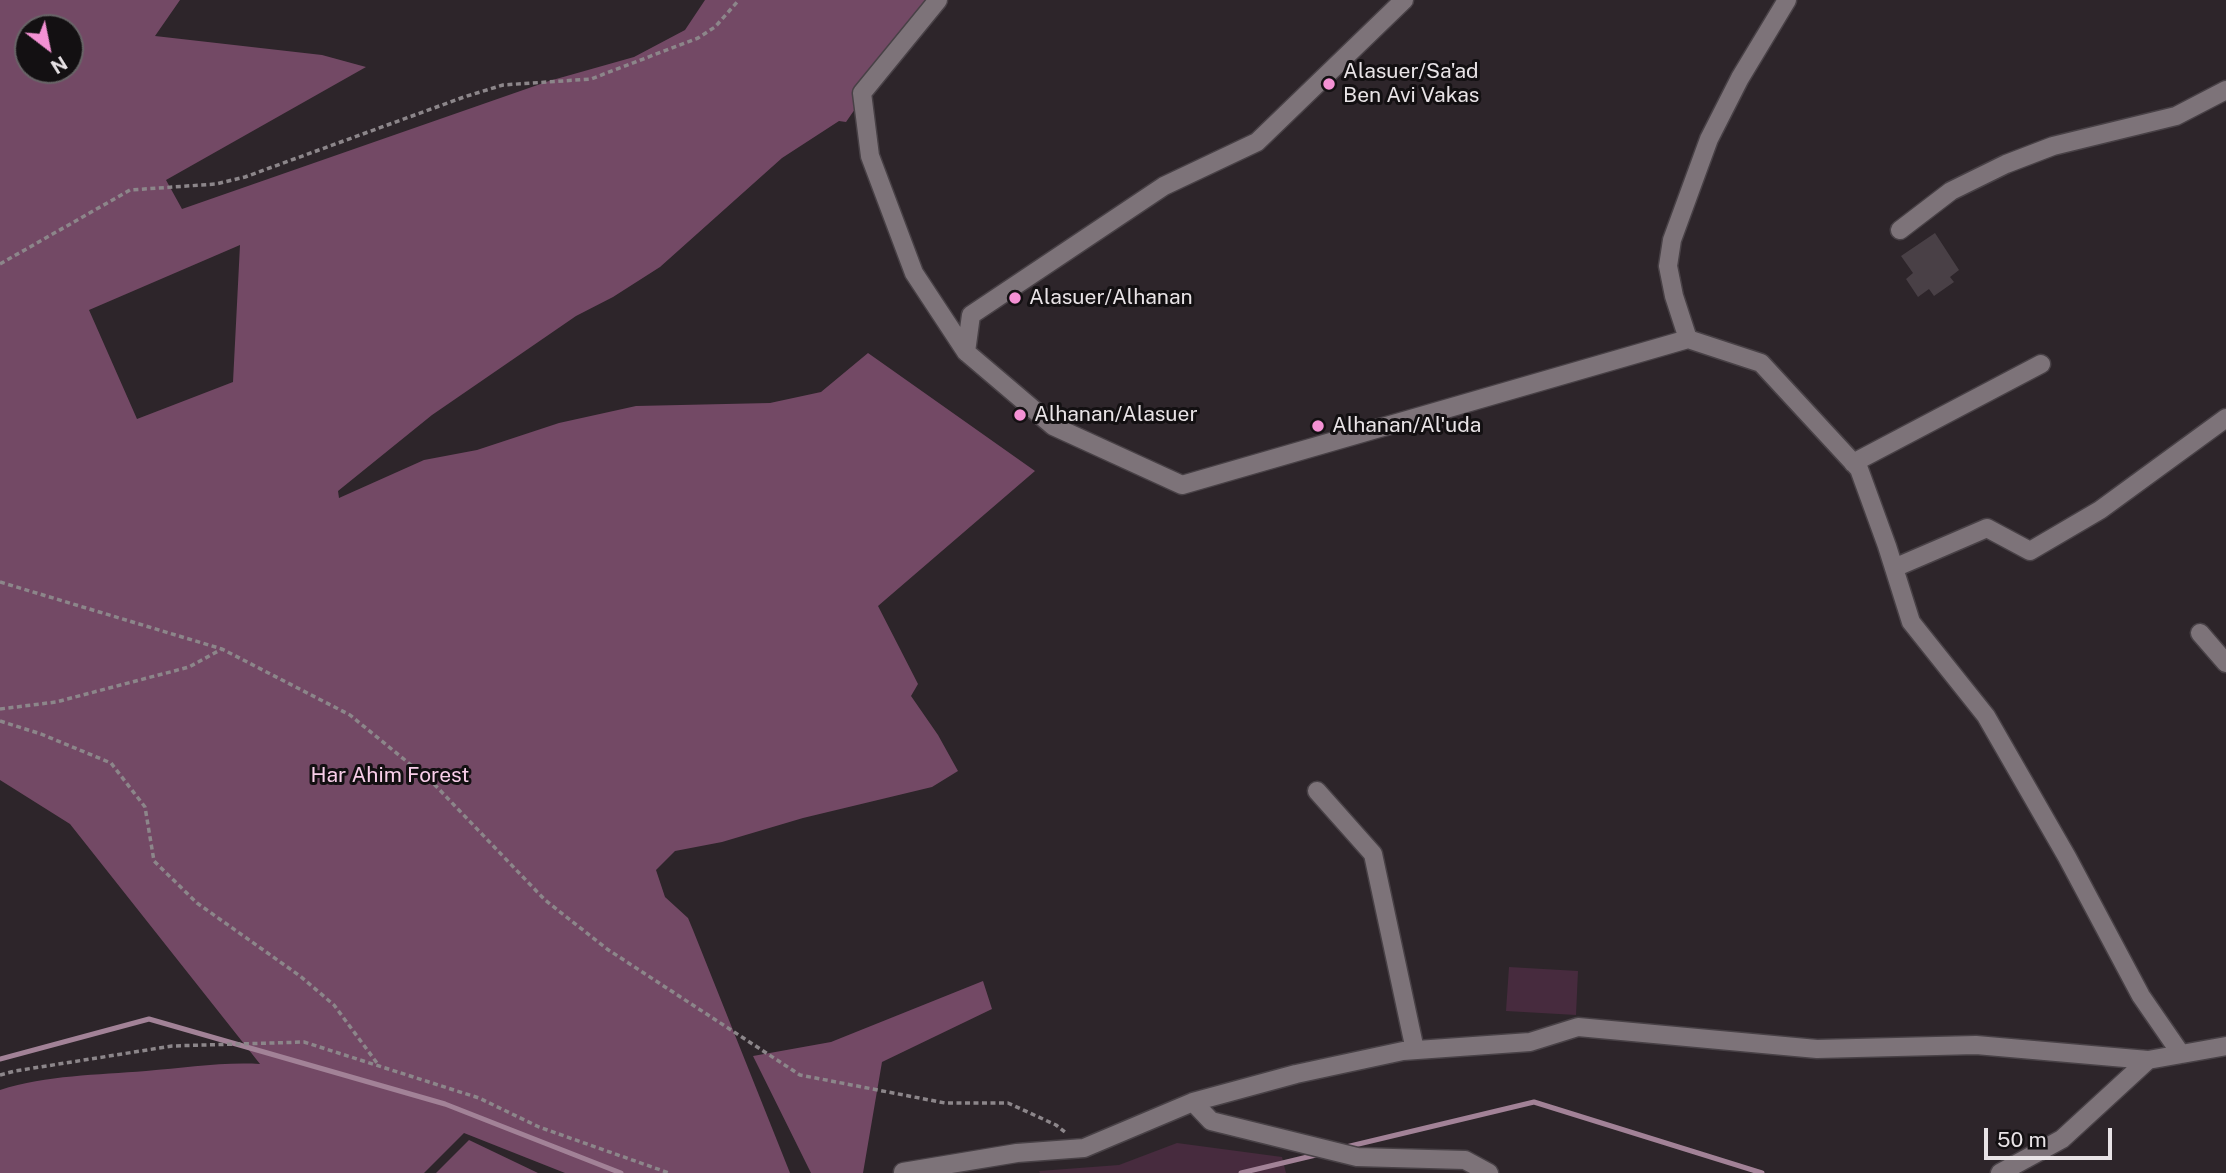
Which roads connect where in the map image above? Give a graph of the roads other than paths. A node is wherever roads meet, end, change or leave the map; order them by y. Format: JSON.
{"nodes":[{"id":1,"x":938,"y":0,"type":"edge"},
{"id":2,"x":1397,"y":0,"type":"edge"},
{"id":3,"x":1404,"y":0,"type":"edge"},
{"id":4,"x":1787,"y":0,"type":"edge"},
{"id":5,"x":1387,"y":15,"type":"junction"},
{"id":6,"x":2226,"y":90,"type":"edge"},
{"id":7,"x":1900,"y":230,"type":"dead end"},
{"id":8,"x":1688,"y":339,"type":"junction"},
{"id":9,"x":966,"y":352,"type":"junction"},
{"id":10,"x":2041,"y":364,"type":"dead end"},
{"id":11,"x":2226,"y":418,"type":"edge"},
{"id":12,"x":1853,"y":463,"type":"junction"},
{"id":13,"x":1894,"y":568,"type":"junction"},
{"id":14,"x":2200,"y":633,"type":"dead end"},
{"id":15,"x":2226,"y":663,"type":"edge"},
{"id":16,"x":1317,"y":791,"type":"dead end"},
{"id":17,"x":2226,"y":1046,"type":"edge"},
{"id":18,"x":1415,"y":1050,"type":"junction"},
{"id":19,"x":2181,"y":1054,"type":"junction"},
{"id":20,"x":2148,"y":1060,"type":"junction"},
{"id":21,"x":1193,"y":1102,"type":"junction"},
{"id":22,"x":903,"y":1172,"type":"edge"},
{"id":23,"x":1489,"y":1173,"type":"edge"},
{"id":24,"x":2000,"y":1173,"type":"edge"}],
"edges":[{"from":1,"to":9,"type":"street"},
{"from":2,"to":5,"type":"street"},
{"from":3,"to":5,"type":"street"},
{"from":4,"to":8,"type":"street"},
{"from":5,"to":9,"type":"street"},
{"from":6,"to":7,"type":"street"},
{"from":8,"to":9,"type":"street"},
{"from":8,"to":12,"type":"street"},
{"from":10,"to":12,"type":"street"},
{"from":11,"to":13,"type":"street"},
{"from":12,"to":13,"type":"street"},
{"from":13,"to":19,"type":"street"},
{"from":14,"to":15,"type":"street"},
{"from":16,"to":18,"type":"street"},
{"from":17,"to":19,"type":"street"},
{"from":18,"to":20,"type":"street"},
{"from":18,"to":21,"type":"street"},
{"from":19,"to":20,"type":"street"},
{"from":20,"to":24,"type":"street"},
{"from":21,"to":22,"type":"street"},
{"from":21,"to":23,"type":"street"}]}
